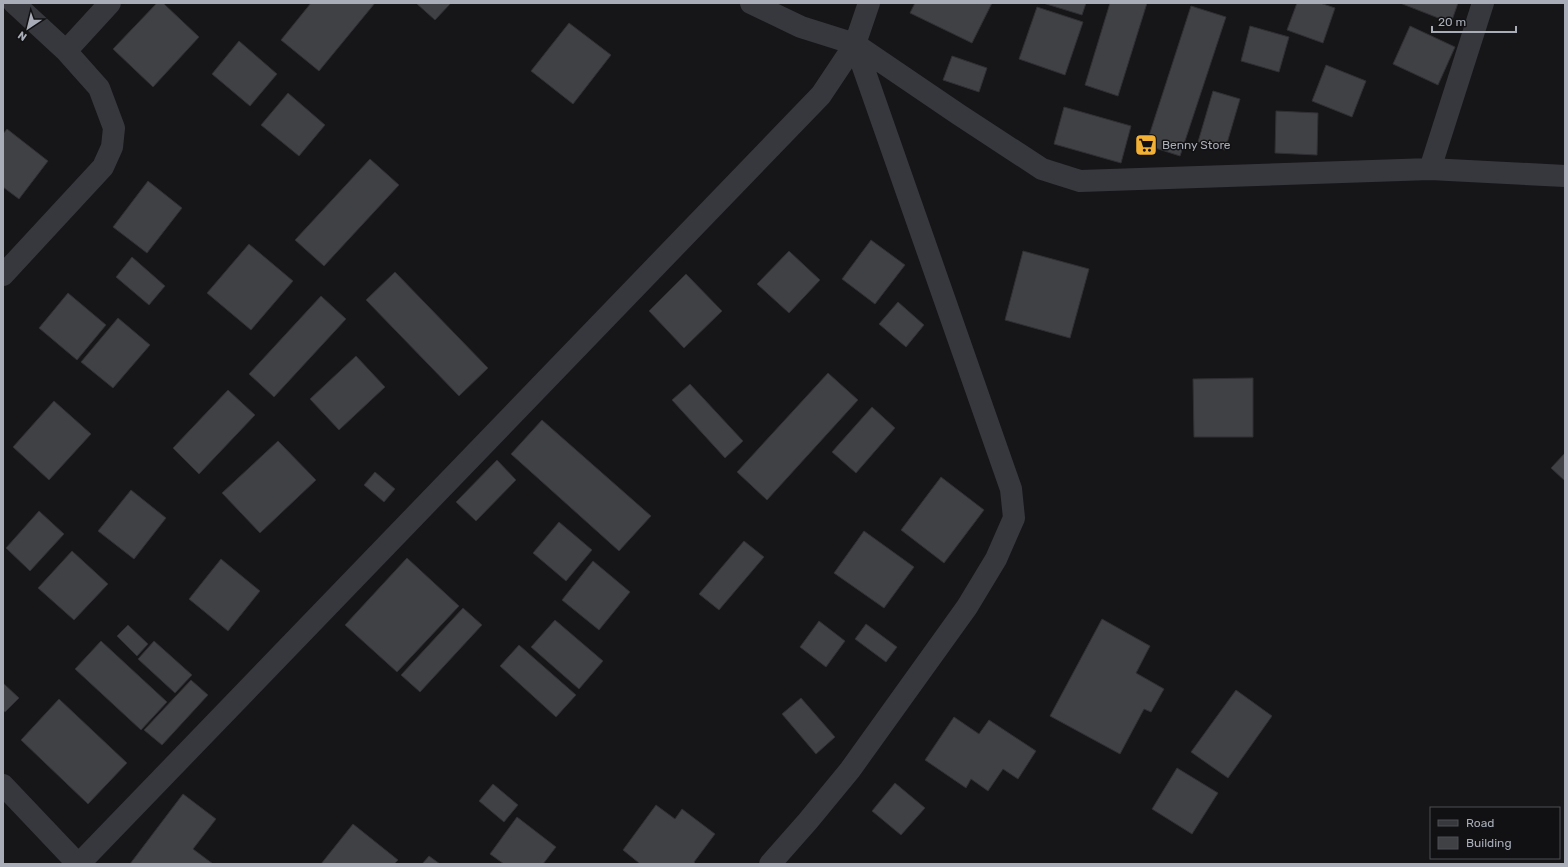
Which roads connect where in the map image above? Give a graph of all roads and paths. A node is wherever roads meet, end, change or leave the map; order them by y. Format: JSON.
{"nodes":[{"id":1,"x":14,"y":3,"type":"edge"},
{"id":2,"x":110,"y":3,"type":"edge"},
{"id":3,"x":751,"y":3,"type":"edge"},
{"id":4,"x":868,"y":3,"type":"edge"},
{"id":5,"x":1483,"y":3,"type":"edge"},
{"id":6,"x":855,"y":44,"type":"junction"},
{"id":7,"x":66,"y":51,"type":"junction"},
{"id":8,"x":1430,"y":169,"type":"junction"},
{"id":9,"x":1565,"y":176,"type":"edge"},
{"id":10,"x":3,"y":275,"type":"edge"},
{"id":11,"x":3,"y":785,"type":"edge"},
{"id":12,"x":79,"y":864,"type":"edge"},
{"id":13,"x":770,"y":864,"type":"edge"}],
"edges":[{"from":1,"to":7,"type":"street"},
{"from":2,"to":7,"type":"street"},
{"from":3,"to":6,"type":"street"},
{"from":4,"to":6,"type":"street"},
{"from":5,"to":8,"type":"street"},
{"from":6,"to":8,"type":"street"},
{"from":6,"to":12,"type":"street"},
{"from":6,"to":13,"type":"street"},
{"from":7,"to":10,"type":"street"},
{"from":8,"to":9,"type":"street"},
{"from":11,"to":12,"type":"street"}]}
